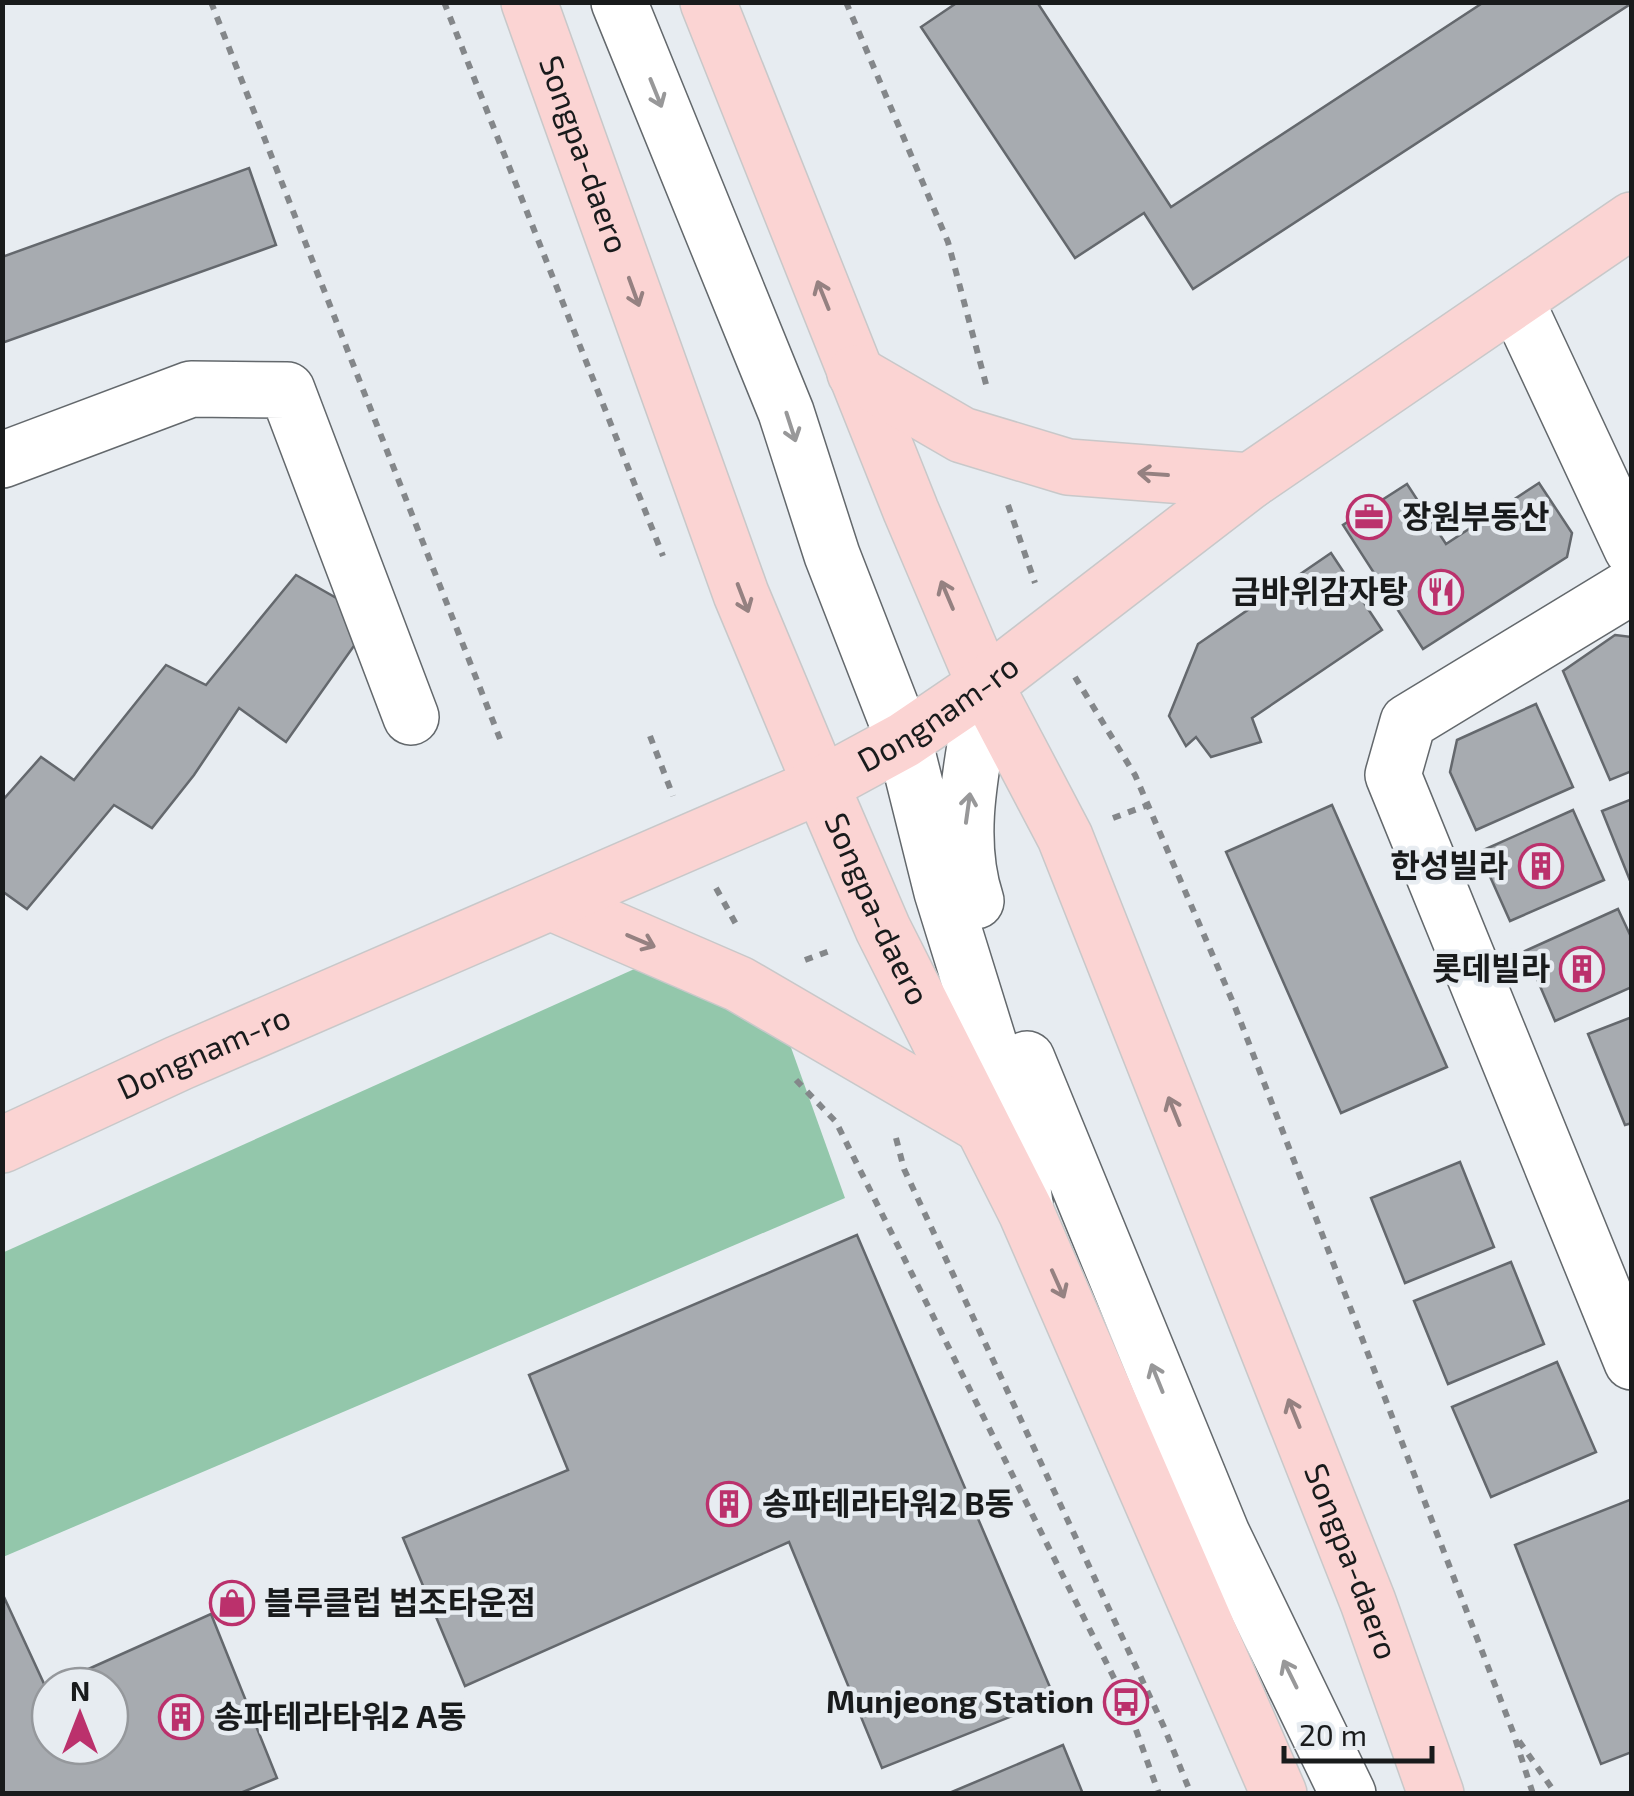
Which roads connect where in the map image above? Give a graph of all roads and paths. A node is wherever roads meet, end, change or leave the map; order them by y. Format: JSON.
{"nodes":[{"id":1,"x":212,"y":2,"type":"edge"},
{"id":2,"x":444,"y":2,"type":"edge"},
{"id":3,"x":529,"y":2,"type":"edge"},
{"id":4,"x":619,"y":2,"type":"edge"},
{"id":5,"x":708,"y":2,"type":"edge"},
{"id":6,"x":846,"y":2,"type":"edge"},
{"id":7,"x":1632,"y":220,"type":"edge"},
{"id":8,"x":1516,"y":301,"type":"junction"},
{"id":9,"x":855,"y":373,"type":"junction"},
{"id":10,"x":1003,"y":448,"type":"junction"},
{"id":11,"x":2,"y":460,"type":"edge"},
{"id":12,"x":1250,"y":481,"type":"junction"},
{"id":13,"x":1632,"y":549,"type":"edge"},
{"id":14,"x":663,"y":556,"type":"dead end"},
{"id":15,"x":1632,"y":586,"type":"edge"},
{"id":16,"x":985,"y":684,"type":"junction"},
{"id":17,"x":1086,"y":698,"type":"dead end"},
{"id":18,"x":411,"y":717,"type":"dead end"},
{"id":19,"x":500,"y":740,"type":"dead end"},
{"id":20,"x":904,"y":740,"type":"junction"},
{"id":21,"x":821,"y":785,"type":"junction"},
{"id":22,"x":552,"y":902,"type":"junction"},
{"id":23,"x":795,"y":1080,"type":"dead end"},
{"id":24,"x":982,"y":1125,"type":"junction"},
{"id":25,"x":894,"y":1130,"type":"dead end"},
{"id":26,"x":2,"y":1145,"type":"edge"},
{"id":27,"x":1026,"y":1212,"type":"junction"},
{"id":28,"x":1632,"y":1362,"type":"edge"},
{"id":29,"x":1513,"y":1732,"type":"junction"},
{"id":30,"x":1159,"y":1794,"type":"edge"},
{"id":31,"x":1191,"y":1794,"type":"edge"},
{"id":32,"x":1279,"y":1794,"type":"edge"},
{"id":33,"x":1348,"y":1794,"type":"edge"},
{"id":34,"x":1436,"y":1794,"type":"edge"},
{"id":35,"x":1534,"y":1794,"type":"edge"},
{"id":36,"x":1556,"y":1794,"type":"edge"}],
"edges":[{"from":1,"to":19,"type":"path"},
{"from":2,"to":14,"type":"path"},
{"from":3,"to":21,"type":"main road","name":"Songpa-daero","one_way":true},
{"from":4,"to":20,"type":"street","one_way":true},
{"from":9,"to":5,"type":"main road","name":"Songpa-daero","one_way":true},
{"from":6,"to":10,"type":"path"},
{"from":7,"to":8,"type":"main road","name":"Dongnam-ro"},
{"from":8,"to":12,"type":"main road","name":"Dongnam-ro"},
{"from":8,"to":13,"type":"street"},
{"from":9,"to":10,"type":"main road"},
{"from":16,"to":9,"type":"main road","name":"Songpa-daero","one_way":true},
{"from":12,"to":10,"type":"main road","one_way":true},
{"from":11,"to":18,"type":"street"},
{"from":12,"to":16,"type":"main road","name":"Dongnam-ro"},
{"from":15,"to":28,"type":"street"},
{"from":16,"to":20,"type":"main road","name":"Dongnam-ro"},
{"from":33,"to":16,"type":"street","one_way":true},
{"from":34,"to":16,"type":"main road","name":"Songpa-daero","one_way":true},
{"from":17,"to":29,"type":"path"},
{"from":20,"to":21,"type":"main road","name":"Dongnam-ro"},
{"from":20,"to":27,"type":"street"},
{"from":21,"to":22,"type":"main road","name":"Dongnam-ro"},
{"from":21,"to":24,"type":"main road","name":"Songpa-daero"},
{"from":22,"to":24,"type":"main road","one_way":true},
{"from":22,"to":26,"type":"main road","name":"Dongnam-ro"},
{"from":23,"to":30,"type":"path"},
{"from":24,"to":27,"type":"main road","name":"Songpa-daero"},
{"from":25,"to":31,"type":"path"},
{"from":27,"to":32,"type":"main road","name":"Songpa-daero","one_way":true},
{"from":29,"to":35,"type":"path"},
{"from":29,"to":36,"type":"path"}]}
